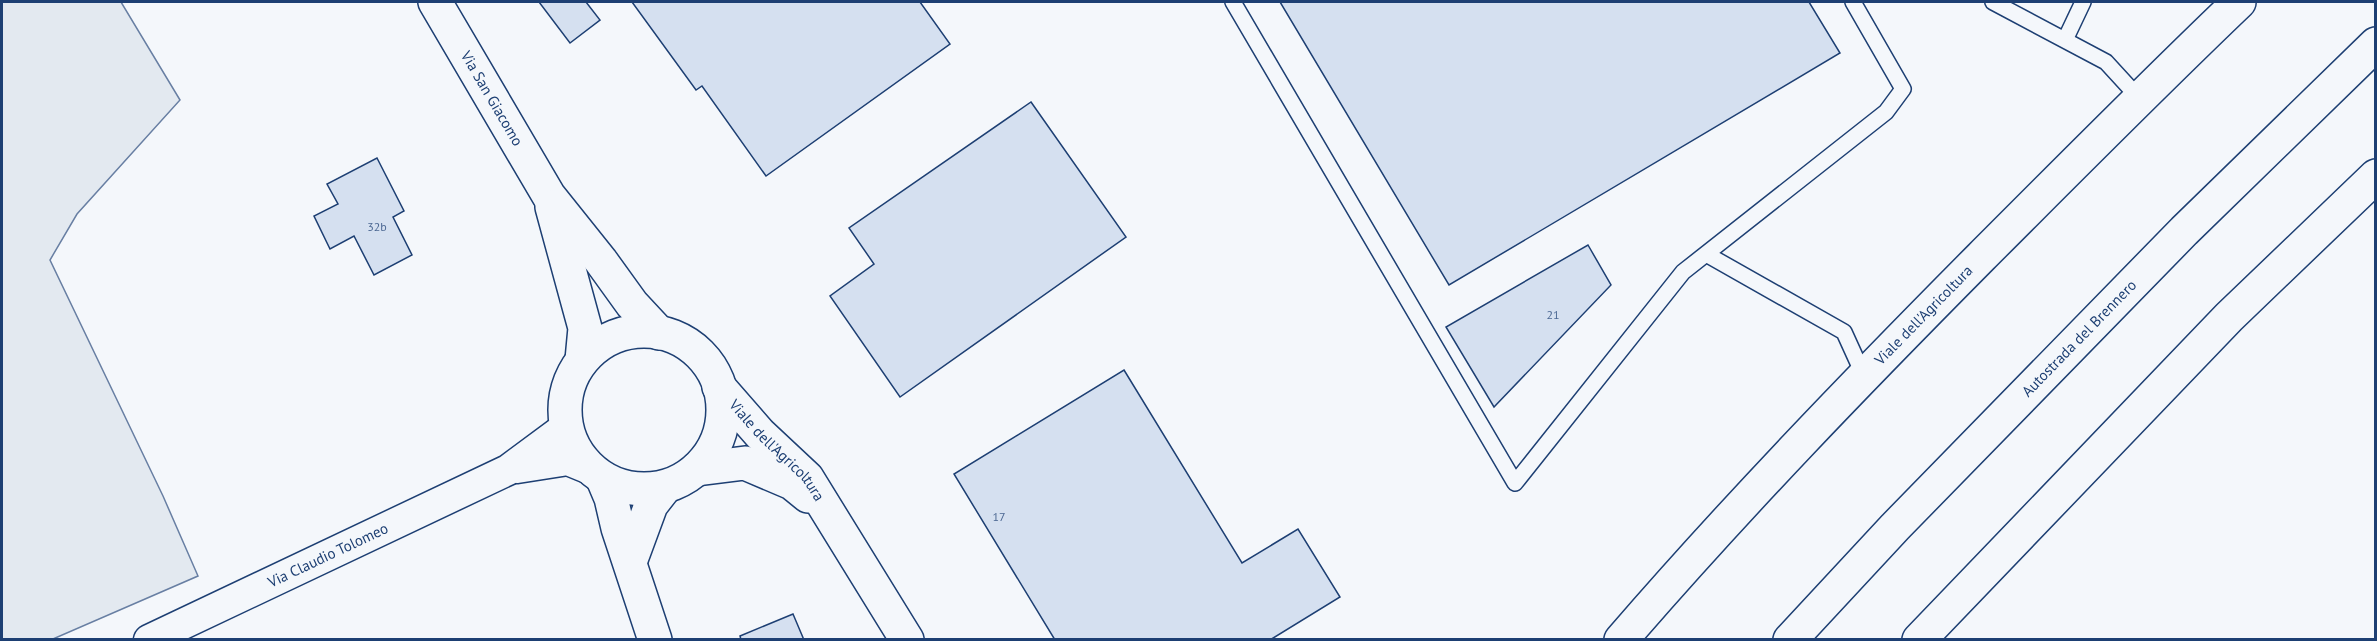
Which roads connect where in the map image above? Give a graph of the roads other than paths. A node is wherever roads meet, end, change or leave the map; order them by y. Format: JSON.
{"nodes":[{"id":1,"x":435,"y":2,"type":"edge"},
{"id":2,"x":1233,"y":2,"type":"edge"},
{"id":3,"x":1852,"y":2,"type":"edge"},
{"id":4,"x":1993,"y":2,"type":"edge"},
{"id":5,"x":2082,"y":2,"type":"edge"},
{"id":6,"x":2239,"y":2,"type":"edge"},
{"id":7,"x":2065,"y":40,"type":"junction"},
{"id":8,"x":2376,"y":44,"type":"edge"},
{"id":9,"x":2139,"y":98,"type":"junction"},
{"id":10,"x":2376,"y":176,"type":"edge"},
{"id":11,"x":549,"y":196,"type":"junction"},
{"id":12,"x":1706,"y":254,"type":"junction"},
{"id":13,"x":659,"y":333,"type":"junction"},
{"id":14,"x":582,"y":360,"type":"junction"},
{"id":15,"x":1864,"y":376,"type":"junction"},
{"id":16,"x":719,"y":387,"type":"junction"},
{"id":17,"x":566,"y":427,"type":"junction"},
{"id":18,"x":697,"y":469,"type":"junction"},
{"id":19,"x":508,"y":470,"type":"junction"},
{"id":20,"x":597,"y":474,"type":"junction"},
{"id":21,"x":665,"y":487,"type":"junction"},
{"id":22,"x":830,"y":514,"type":"junction"},
{"id":23,"x":630,"y":562,"type":"junction"},
{"id":24,"x":149,"y":639,"type":"edge"},
{"id":25,"x":655,"y":639,"type":"edge"},
{"id":26,"x":907,"y":639,"type":"edge"},
{"id":27,"x":1621,"y":639,"type":"edge"},
{"id":28,"x":1790,"y":639,"type":"edge"},
{"id":29,"x":1918,"y":639,"type":"edge"}],
"edges":[{"from":1,"to":11,"type":"main road","name":"Via San Giacomo"},
{"from":2,"to":12,"type":"lane"},
{"from":3,"to":12,"type":"lane"},
{"from":4,"to":7,"type":"lane"},
{"from":5,"to":7,"type":"lane"},
{"from":6,"to":9,"type":"main road","name":"Viale dell'Agricoltura"},
{"from":7,"to":9,"type":"lane"},
{"from":8,"to":28,"type":"main road","name":"Autostrada del Brennero"},
{"from":9,"to":15,"type":"main road","name":"Viale dell'Agricoltura"},
{"from":10,"to":29,"type":"main road"},
{"from":11,"to":13,"type":"main road","name":"Via San Giacomo"},
{"from":11,"to":14,"type":"main road","name":"Via San Giacomo"},
{"from":12,"to":15,"type":"lane"},
{"from":13,"to":14,"type":"main road"},
{"from":13,"to":16,"type":"main road"},
{"from":14,"to":17,"type":"main road"},
{"from":15,"to":27,"type":"main road","name":"Viale dell'Agricoltura"},
{"from":16,"to":18,"type":"main road"},
{"from":16,"to":22,"type":"main road","name":"Viale dell'Agricoltura"},
{"from":17,"to":19,"type":"street","name":"Via Claudio Tolomeo"},
{"from":17,"to":20,"type":"main road"},
{"from":18,"to":21,"type":"main road"},
{"from":18,"to":22,"type":"main road","name":"Viale dell'Agricoltura"},
{"from":19,"to":20,"type":"street","name":"Via Claudio Tolomeo"},
{"from":19,"to":24,"type":"street","name":"Via Claudio Tolomeo"},
{"from":20,"to":21,"type":"main road"},
{"from":20,"to":23,"type":"main road"},
{"from":21,"to":23,"type":"main road"},
{"from":22,"to":26,"type":"main road","name":"Viale dell'Agricoltura"},
{"from":23,"to":25,"type":"main road"}]}
